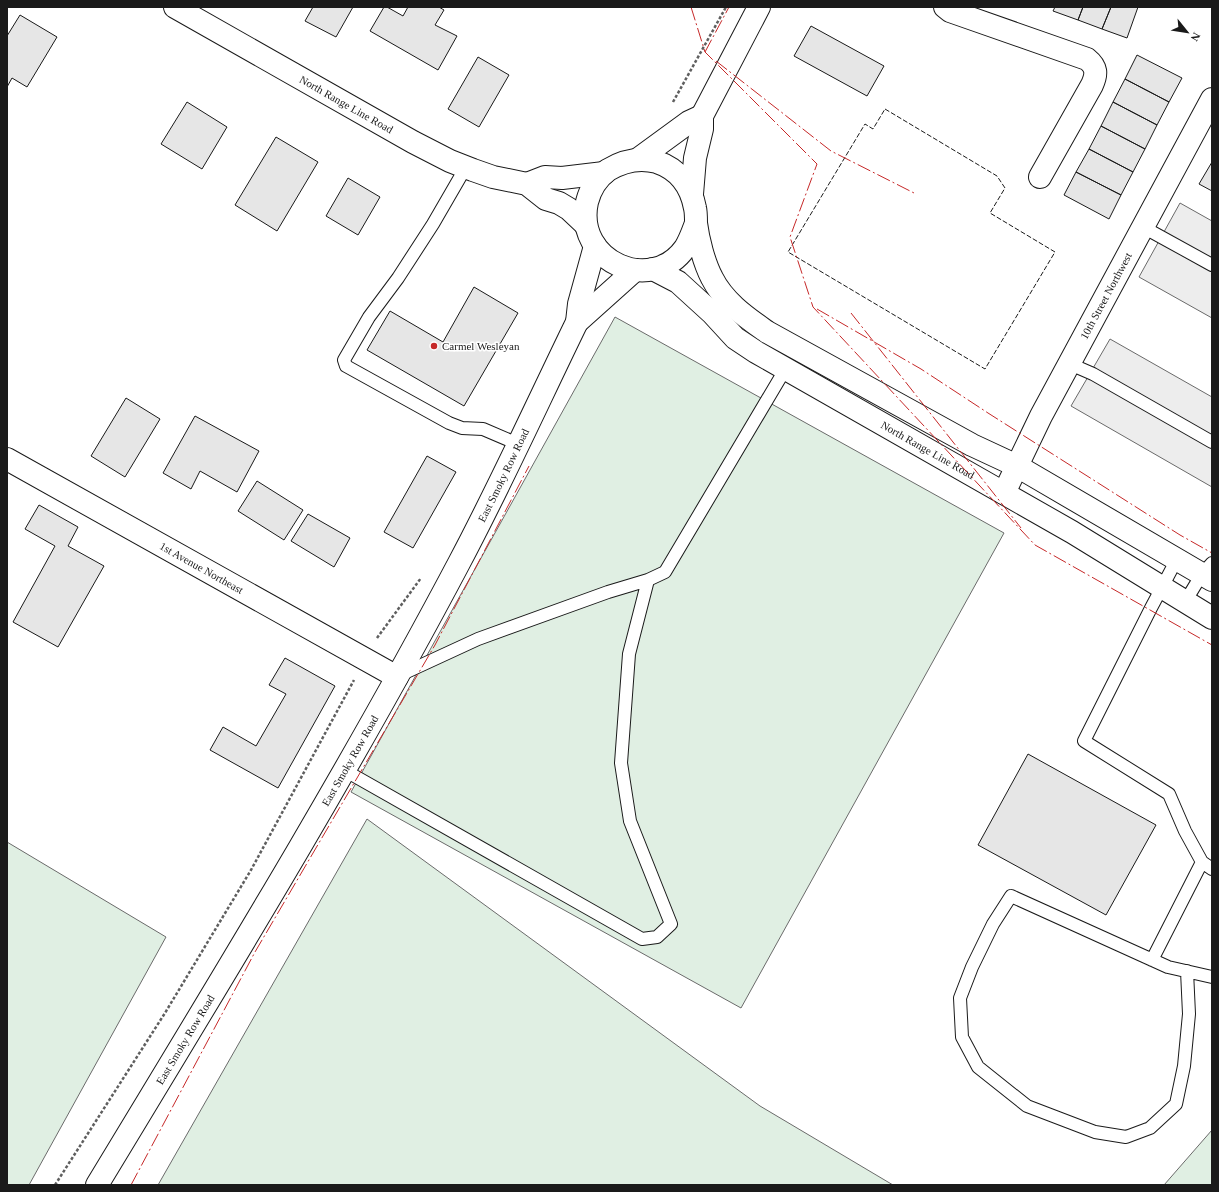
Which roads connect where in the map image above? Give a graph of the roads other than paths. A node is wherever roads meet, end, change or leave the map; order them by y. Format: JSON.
{"nodes":[{"id":1,"x":174,"y":7,"type":"edge"},
{"id":2,"x":759,"y":7,"type":"edge"},
{"id":3,"x":945,"y":7,"type":"edge"},
{"id":4,"x":1212,"y":100,"type":"edge"},
{"id":5,"x":702,"y":116,"type":"junction"},
{"id":6,"x":637,"y":160,"type":"junction"},
{"id":7,"x":466,"y":167,"type":"junction"},
{"id":8,"x":604,"y":173,"type":"junction"},
{"id":9,"x":1040,"y":177,"type":"dead end"},
{"id":10,"x":527,"y":184,"type":"junction"},
{"id":11,"x":692,"y":194,"type":"junction"},
{"id":12,"x":696,"y":223,"type":"junction"},
{"id":13,"x":586,"y":225,"type":"junction"},
{"id":14,"x":1143,"y":227,"type":"junction"},
{"id":15,"x":595,"y":246,"type":"junction"},
{"id":16,"x":1212,"y":265,"type":"edge"},
{"id":17,"x":644,"y":269,"type":"junction"},
{"id":18,"x":577,"y":322,"type":"junction"},
{"id":19,"x":1070,"y":364,"type":"junction"},
{"id":20,"x":786,"y":368,"type":"junction"},
{"id":21,"x":1212,"y":442,"type":"edge"},
{"id":22,"x":518,"y":444,"type":"junction"},
{"id":23,"x":7,"y":459,"type":"edge"},
{"id":24,"x":1017,"y":466,"type":"junction"},
{"id":25,"x":1004,"y":493,"type":"junction"},
{"id":26,"x":1177,"y":559,"type":"junction"},
{"id":27,"x":1209,"y":572,"type":"edge"},
{"id":28,"x":648,"y":580,"type":"junction"},
{"id":29,"x":1162,"y":588,"type":"junction"},
{"id":30,"x":1185,"y":602,"type":"junction"},
{"id":31,"x":1212,"y":618,"type":"edge"},
{"id":32,"x":397,"y":677,"type":"junction"},
{"id":33,"x":344,"y":770,"type":"junction"},
{"id":34,"x":1202,"y":862,"type":"junction"},
{"id":35,"x":1212,"y":869,"type":"edge"},
{"id":36,"x":1152,"y":960,"type":"junction"},
{"id":37,"x":1187,"y":971,"type":"junction"},
{"id":38,"x":1212,"y":977,"type":"edge"},
{"id":39,"x":97,"y":1185,"type":"edge"}],
"edges":[{"from":1,"to":7,"type":"street","name":"North Range Line Road"},
{"from":2,"to":5,"type":"street"},
{"from":3,"to":9,"type":"street"},
{"from":4,"to":14,"type":"street","name":"10th Street Northwest"},
{"from":5,"to":6,"type":"street"},
{"from":5,"to":11,"type":"street"},
{"from":6,"to":8,"type":"street"},
{"from":6,"to":11,"type":"street"},
{"from":7,"to":10,"type":"street","name":"North Range Line Road"},
{"from":7,"to":22,"type":"lane"},
{"from":8,"to":10,"type":"street"},
{"from":8,"to":13,"type":"street"},
{"from":10,"to":13,"type":"street","name":"North Range Line Road"},
{"from":11,"to":12,"type":"street"},
{"from":12,"to":17,"type":"street"},
{"from":12,"to":24,"type":"street"},
{"from":13,"to":15,"type":"street"},
{"from":14,"to":16,"type":"lane"},
{"from":14,"to":19,"type":"street","name":"10th Street Northwest"},
{"from":15,"to":17,"type":"street"},
{"from":15,"to":18,"type":"street","name":"East Smoky Row Road"},
{"from":17,"to":18,"type":"street","name":"East Smoky Row Road"},
{"from":17,"to":20,"type":"street","name":"North Range Line Road"},
{"from":18,"to":22,"type":"street","name":"East Smoky Row Road"},
{"from":19,"to":21,"type":"lane"},
{"from":19,"to":24,"type":"street","name":"10th Street Northwest"},
{"from":20,"to":25,"type":"street","name":"North Range Line Road"},
{"from":20,"to":28,"type":"lane"},
{"from":22,"to":32,"type":"street","name":"East Smoky Row Road"},
{"from":23,"to":32,"type":"street","name":"1st Avenue Northeast"},
{"from":24,"to":25,"type":"street","name":"10th Street Northwest"},
{"from":24,"to":26,"type":"street"},
{"from":25,"to":29,"type":"street","name":"North Range Line Road"},
{"from":26,"to":27,"type":"street"},
{"from":26,"to":29,"type":"lane"},
{"from":27,"to":30,"type":"lane"},
{"from":28,"to":32,"type":"lane"},
{"from":28,"to":33,"type":"lane"},
{"from":29,"to":30,"type":"street","name":"North Range Line Road"},
{"from":29,"to":34,"type":"lane"},
{"from":30,"to":31,"type":"street","name":"North Range Line Road"},
{"from":32,"to":33,"type":"street","name":"East Smoky Row Road"},
{"from":33,"to":39,"type":"street","name":"East Smoky Row Road"},
{"from":34,"to":35,"type":"lane"},
{"from":34,"to":36,"type":"lane"},
{"from":36,"to":37,"type":"lane"},
{"from":36,"to":37,"type":"lane"},
{"from":37,"to":38,"type":"lane"}]}
